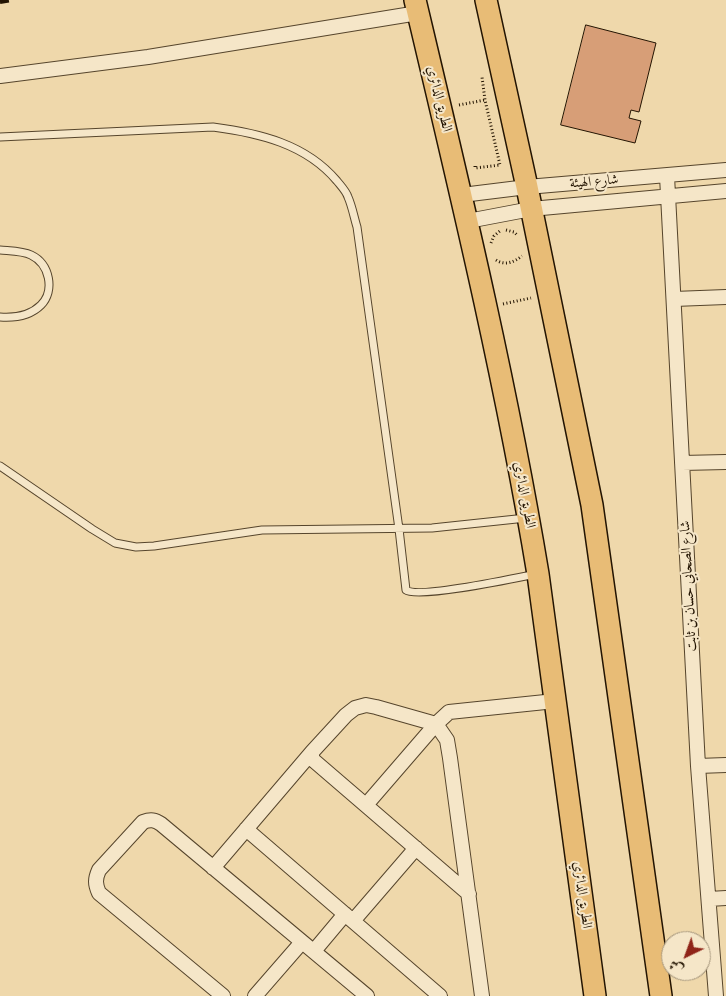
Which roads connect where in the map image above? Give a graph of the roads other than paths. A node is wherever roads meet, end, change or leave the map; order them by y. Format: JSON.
{"nodes":[{"id":1,"x":486,"y":0,"type":"edge"},
{"id":2,"x":416,"y":7,"type":"edge"},
{"id":3,"x":0,"y":76,"type":"edge"},
{"id":4,"x":0,"y":137,"type":"edge"},
{"id":5,"x":726,"y":170,"type":"edge"},
{"id":6,"x":668,"y":176,"type":"junction"},
{"id":7,"x":527,"y":187,"type":"junction"},
{"id":8,"x":726,"y":192,"type":"edge"},
{"id":9,"x":462,"y":195,"type":"junction"},
{"id":10,"x":668,"y":197,"type":"junction"},
{"id":11,"x":531,"y":209,"type":"junction"},
{"id":12,"x":468,"y":220,"type":"junction"},
{"id":13,"x":0,"y":250,"type":"edge"},
{"id":14,"x":726,"y":296,"type":"edge"},
{"id":15,"x":674,"y":299,"type":"junction"},
{"id":16,"x":0,"y":317,"type":"edge"},
{"id":17,"x":726,"y":462,"type":"edge"},
{"id":18,"x":682,"y":463,"type":"junction"},
{"id":19,"x":0,"y":466,"type":"edge"},
{"id":20,"x":529,"y":517,"type":"junction"},
{"id":21,"x":399,"y":529,"type":"junction"},
{"id":22,"x":538,"y":574,"type":"junction"},
{"id":23,"x":555,"y":701,"type":"junction"},
{"id":24,"x":436,"y":724,"type":"junction"},
{"id":25,"x":312,"y":752,"type":"junction"},
{"id":26,"x":726,"y":765,"type":"edge"},
{"id":27,"x":698,"y":766,"type":"junction"},
{"id":28,"x":366,"y":806,"type":"junction"},
{"id":29,"x":246,"y":829,"type":"junction"},
{"id":30,"x":416,"y":848,"type":"junction"},
{"id":31,"x":213,"y":868,"type":"junction"},
{"id":32,"x":469,"y":894,"type":"junction"},
{"id":33,"x":709,"y":898,"type":"junction"},
{"id":34,"x":726,"y":898,"type":"edge"},
{"id":35,"x":349,"y":918,"type":"junction"},
{"id":36,"x":302,"y":942,"type":"junction"},
{"id":37,"x":314,"y":951,"type":"junction"},
{"id":38,"x":222,"y":996,"type":"edge"},
{"id":39,"x":255,"y":996,"type":"edge"},
{"id":40,"x":367,"y":996,"type":"edge"},
{"id":41,"x":440,"y":996,"type":"edge"},
{"id":42,"x":482,"y":996,"type":"edge"},
{"id":43,"x":595,"y":996,"type":"edge"},
{"id":44,"x":661,"y":996,"type":"edge"},
{"id":45,"x":716,"y":996,"type":"edge"}],
"edges":[{"from":1,"to":7,"type":"main road"},
{"from":2,"to":3,"type":"street"},
{"from":2,"to":9,"type":"main road","name":"الطريق الدائري"},
{"from":4,"to":21,"type":"lane"},
{"from":5,"to":6,"type":"street","name":"شارع الهيئة"},
{"from":6,"to":7,"type":"street","name":"شارع الهيئة"},
{"from":6,"to":10,"type":"street","name":"شارع الصحابي حسان بن ثابت"},
{"from":7,"to":9,"type":"street","name":"شارع الهيئة"},
{"from":7,"to":11,"type":"main road"},
{"from":8,"to":10,"type":"street","name":"شارع الهيئة"},
{"from":9,"to":12,"type":"main road","name":"الطريق الدائري"},
{"from":10,"to":11,"type":"street","name":"شارع الهيئة"},
{"from":10,"to":15,"type":"street","name":"شارع الصحابي حسان بن ثابت"},
{"from":11,"to":12,"type":"street","name":"شارع الهيئة"},
{"from":11,"to":44,"type":"main road"},
{"from":12,"to":20,"type":"main road","name":"الطريق الدائري"},
{"from":13,"to":16,"type":"lane"},
{"from":14,"to":15,"type":"street"},
{"from":15,"to":18,"type":"street","name":"شارع الصحابي حسان بن ثابت"},
{"from":17,"to":18,"type":"street"},
{"from":18,"to":27,"type":"street","name":"شارع الصحابي حسان بن ثابت"},
{"from":19,"to":21,"type":"lane"},
{"from":20,"to":21,"type":"lane"},
{"from":20,"to":22,"type":"main road","name":"الطريق الدائري"},
{"from":21,"to":22,"type":"lane"},
{"from":22,"to":23,"type":"main road","name":"الطريق الدائري"},
{"from":23,"to":24,"type":"street"},
{"from":23,"to":43,"type":"main road","name":"الطريق الدائري"},
{"from":24,"to":25,"type":"street"},
{"from":24,"to":28,"type":"street"},
{"from":24,"to":32,"type":"street"},
{"from":25,"to":28,"type":"street"},
{"from":25,"to":29,"type":"street"},
{"from":26,"to":27,"type":"street"},
{"from":27,"to":33,"type":"street","name":"شارع الصحابي حسان بن ثابت"},
{"from":28,"to":30,"type":"street"},
{"from":29,"to":31,"type":"street"},
{"from":29,"to":35,"type":"street"},
{"from":30,"to":32,"type":"street"},
{"from":30,"to":35,"type":"street"},
{"from":31,"to":36,"type":"street"},
{"from":31,"to":38,"type":"street"},
{"from":32,"to":42,"type":"street"},
{"from":33,"to":34,"type":"street"},
{"from":33,"to":45,"type":"street","name":"شارع الصحابي حسان بن ثابت"},
{"from":35,"to":37,"type":"street"},
{"from":35,"to":41,"type":"street"},
{"from":36,"to":37,"type":"street"},
{"from":36,"to":39,"type":"street"},
{"from":37,"to":40,"type":"street"}]}
